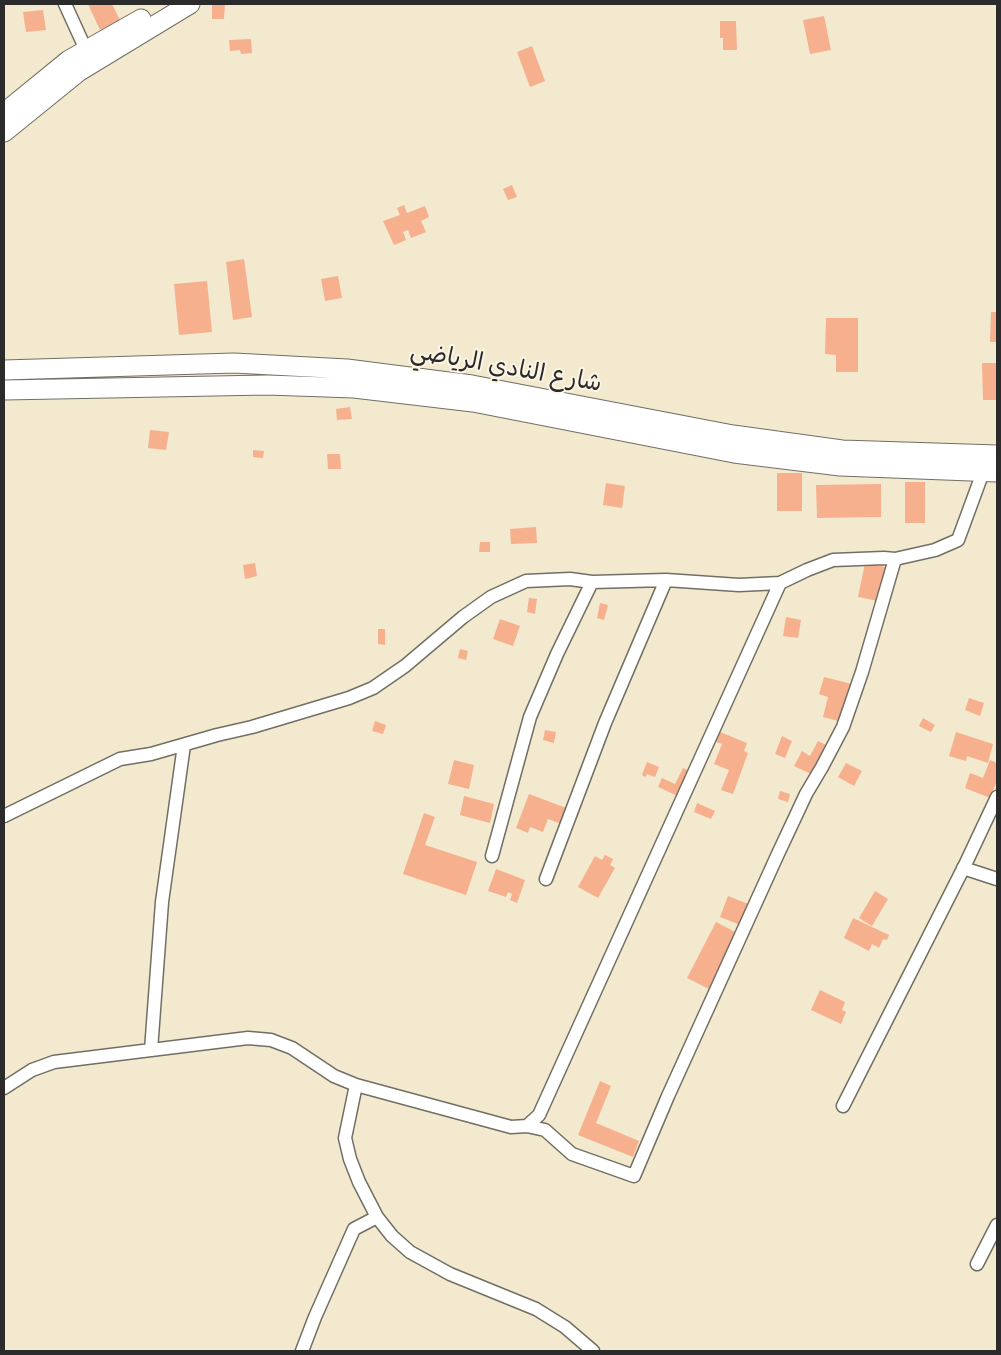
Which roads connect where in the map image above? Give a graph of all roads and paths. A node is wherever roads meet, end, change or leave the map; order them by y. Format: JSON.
{"nodes":[{"id":1,"x":65,"y":4,"type":"edge"},
{"id":2,"x":168,"y":4,"type":"edge"},
{"id":3,"x":190,"y":4,"type":"edge"},
{"id":4,"x":86,"y":50,"type":"junction"},
{"id":5,"x":73,"y":66,"type":"junction"},
{"id":6,"x":4,"y":113,"type":"edge"},
{"id":7,"x":4,"y":132,"type":"edge"},
{"id":8,"x":122,"y":366,"type":"junction"},
{"id":9,"x":4,"y":370,"type":"edge"},
{"id":10,"x":124,"y":387,"type":"junction"},
{"id":11,"x":4,"y":390,"type":"edge"},
{"id":12,"x":702,"y":438,"type":"junction"},
{"id":13,"x":997,"y":455,"type":"edge"},
{"id":14,"x":841,"y":458,"type":"junction"},
{"id":15,"x":990,"y":472,"type":"edge"},
{"id":16,"x":895,"y":559,"type":"junction"},
{"id":17,"x":666,"y":580,"type":"junction"},
{"id":18,"x":592,"y":582,"type":"junction"},
{"id":19,"x":780,"y":583,"type":"junction"},
{"id":20,"x":184,"y":745,"type":"junction"},
{"id":21,"x":997,"y":797,"type":"edge"},
{"id":22,"x":4,"y":816,"type":"edge"},
{"id":23,"x":492,"y":856,"type":"dead end"},
{"id":24,"x":963,"y":868,"type":"junction"},
{"id":25,"x":546,"y":879,"type":"dead end"},
{"id":26,"x":997,"y":879,"type":"edge"},
{"id":27,"x":151,"y":1050,"type":"junction"},
{"id":28,"x":356,"y":1085,"type":"junction"},
{"id":29,"x":4,"y":1088,"type":"edge"},
{"id":30,"x":843,"y":1106,"type":"dead end"},
{"id":31,"x":527,"y":1126,"type":"junction"},
{"id":32,"x":377,"y":1217,"type":"junction"},
{"id":33,"x":997,"y":1225,"type":"edge"},
{"id":34,"x":977,"y":1264,"type":"dead end"},
{"id":35,"x":302,"y":1351,"type":"edge"},
{"id":36,"x":593,"y":1351,"type":"edge"}],
"edges":[{"from":1,"to":4,"type":"street"},
{"from":2,"to":4,"type":"main road"},
{"from":3,"to":5,"type":"main road"},
{"from":4,"to":5,"type":"main road"},
{"from":5,"to":6,"type":"main road"},
{"from":5,"to":7,"type":"main road"},
{"from":8,"to":9,"type":"main road","name":"شارع النادي الرياضي"},
{"from":8,"to":10,"type":"main road"},
{"from":8,"to":12,"type":"main road","name":"شارع النادي الرياضي"},
{"from":10,"to":11,"type":"main road","name":"شارع النادي الرياضي"},
{"from":10,"to":12,"type":"main road","name":"شارع النادي الرياضي"},
{"from":12,"to":14,"type":"main road","name":"شارع النادي الرياضي"},
{"from":13,"to":14,"type":"main road","name":"شارع النادي الرياضي"},
{"from":14,"to":15,"type":"main road","name":"شارع النادي الرياضي"},
{"from":15,"to":16,"type":"street"},
{"from":16,"to":19,"type":"street"},
{"from":16,"to":31,"type":"street"},
{"from":17,"to":18,"type":"street"},
{"from":17,"to":19,"type":"street"},
{"from":17,"to":25,"type":"street"},
{"from":18,"to":20,"type":"street"},
{"from":18,"to":23,"type":"street"},
{"from":19,"to":31,"type":"street"},
{"from":20,"to":22,"type":"street"},
{"from":20,"to":27,"type":"street"},
{"from":21,"to":24,"type":"street"},
{"from":24,"to":26,"type":"street"},
{"from":24,"to":30,"type":"street"},
{"from":27,"to":28,"type":"street"},
{"from":27,"to":29,"type":"street"},
{"from":28,"to":31,"type":"street"},
{"from":28,"to":32,"type":"street"},
{"from":32,"to":35,"type":"street"},
{"from":32,"to":36,"type":"street"},
{"from":33,"to":34,"type":"street"}]}
